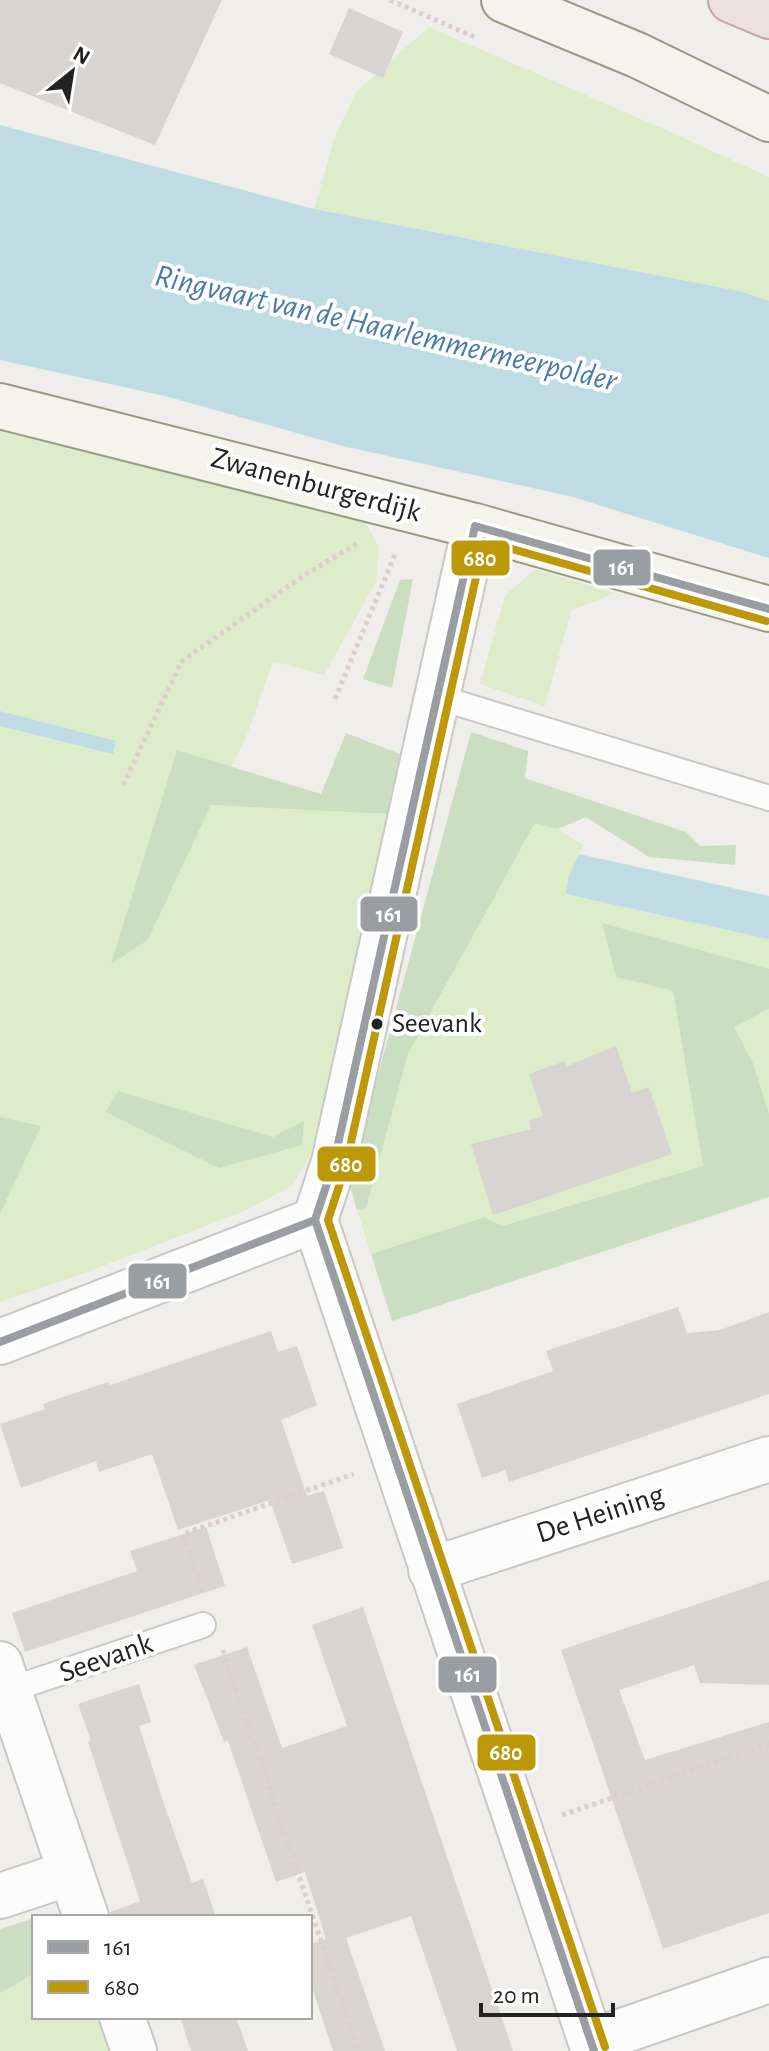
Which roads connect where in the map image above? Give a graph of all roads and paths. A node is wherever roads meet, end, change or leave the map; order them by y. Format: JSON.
{"nodes":[{"id":1,"x":504,"y":0,"type":"edge"},
{"id":2,"x":731,"y":0,"type":"edge"},
{"id":3,"x":769,"y":16,"type":"edge"},
{"id":4,"x":769,"y":119,"type":"edge"},
{"id":5,"x":0,"y":406,"type":"edge"},
{"id":6,"x":413,"y":510,"type":"junction"},
{"id":7,"x":475,"y":526,"type":"junction"},
{"id":8,"x":769,"y":609,"type":"edge"},
{"id":9,"x":437,"y":697,"type":"junction"},
{"id":10,"x":335,"y":699,"type":"dead end"},
{"id":11,"x":123,"y":785,"type":"dead end"},
{"id":12,"x":769,"y":798,"type":"edge"},
{"id":13,"x":315,"y":1220,"type":"junction"},
{"id":14,"x":0,"y":1342,"type":"edge"},
{"id":15,"x":394,"y":1459,"type":"junction"},
{"id":16,"x":769,"y":1459,"type":"edge"},
{"id":17,"x":431,"y":1570,"type":"junction"},
{"id":18,"x":209,"y":1622,"type":"junction"},
{"id":19,"x":4,"y":1677,"type":"edge"},
{"id":20,"x":769,"y":1744,"type":"edge"},
{"id":21,"x":519,"y":1830,"type":"junction"},
{"id":22,"x":70,"y":1873,"type":"junction"},
{"id":23,"x":0,"y":1896,"type":"edge"},
{"id":24,"x":85,"y":1915,"type":"edge"},
{"id":25,"x":311,"y":1915,"type":"edge"},
{"id":26,"x":312,"y":1919,"type":"edge"},
{"id":27,"x":769,"y":1980,"type":"edge"},
{"id":28,"x":123,"y":2019,"type":"edge"},
{"id":29,"x":593,"y":2046,"type":"edge"},
{"id":30,"x":134,"y":2051,"type":"edge"},
{"id":31,"x":358,"y":2051,"type":"edge"}],
"edges":[{"from":1,"to":4,"type":"street"},
{"from":2,"to":3,"type":"highway"},
{"from":5,"to":6,"type":"street","name":"Zwanenburgerdijk"},
{"from":6,"to":7,"type":"street","name":"Zwanenburgerdijk"},
{"from":6,"to":10,"type":"path"},
{"from":6,"to":11,"type":"path"},
{"from":7,"to":8,"type":"street","name":"Zwanenburgerdijk"},
{"from":7,"to":9,"type":"street"},
{"from":9,"to":12,"type":"lane"},
{"from":9,"to":13,"type":"street"},
{"from":13,"to":14,"type":"street"},
{"from":13,"to":15,"type":"street"},
{"from":15,"to":17,"type":"street"},
{"from":15,"to":18,"type":"path"},
{"from":16,"to":17,"type":"street","name":"De Heining"},
{"from":17,"to":21,"type":"street"},
{"from":18,"to":19,"type":"lane","name":"Seevank"},
{"from":18,"to":25,"type":"path"},
{"from":19,"to":22,"type":"street","name":"Seevank"},
{"from":20,"to":21,"type":"path"},
{"from":21,"to":29,"type":"street"},
{"from":22,"to":23,"type":"street"},
{"from":22,"to":24,"type":"street","name":"Seevank"},
{"from":26,"to":31,"type":"path"},
{"from":27,"to":29,"type":"street"},
{"from":28,"to":30,"type":"street"}]}
